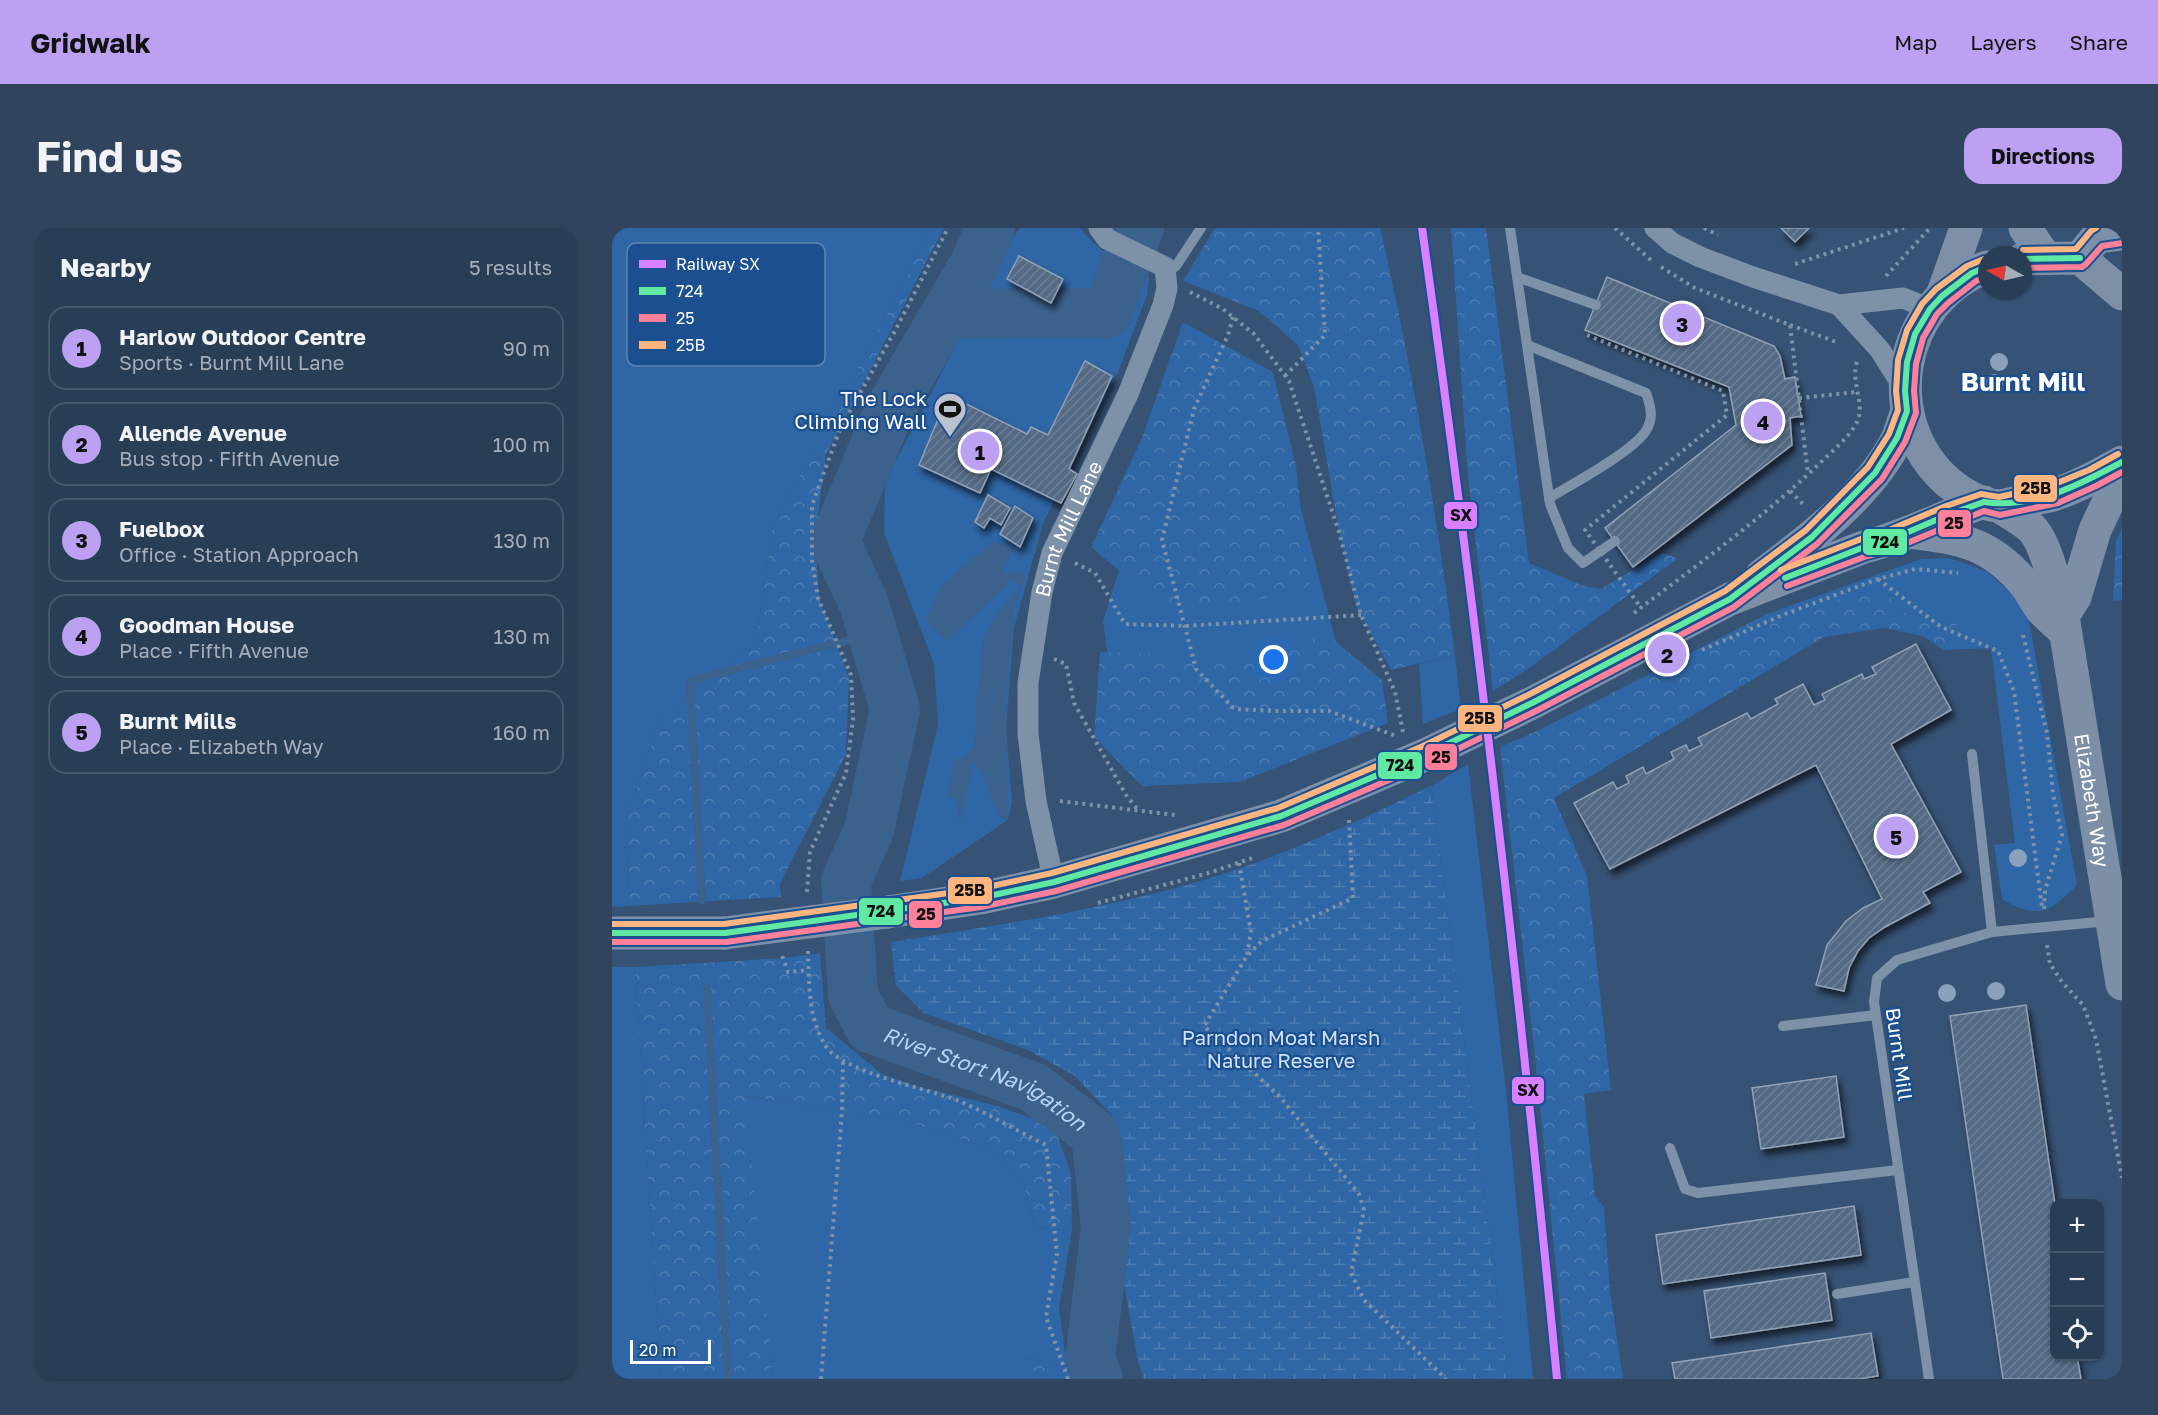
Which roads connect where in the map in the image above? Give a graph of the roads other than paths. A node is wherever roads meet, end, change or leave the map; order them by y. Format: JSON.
{"nodes":[{"id":1,"x":1201,"y":228,"type":"edge"},
{"id":2,"x":1510,"y":228,"type":"edge"},
{"id":3,"x":1655,"y":228,"type":"edge"},
{"id":4,"x":1966,"y":228,"type":"edge"},
{"id":5,"x":2025,"y":228,"type":"edge"},
{"id":6,"x":1103,"y":234,"type":"edge"},
{"id":7,"x":2122,"y":234,"type":"edge"},
{"id":8,"x":2034,"y":258,"type":"edge"},
{"id":9,"x":2080,"y":258,"type":"junction"},
{"id":10,"x":1164,"y":271,"type":"junction"},
{"id":11,"x":1978,"y":271,"type":"edge"},
{"id":12,"x":1517,"y":277,"type":"junction"},
{"id":13,"x":2122,"y":294,"type":"edge"},
{"id":14,"x":1936,"y":302,"type":"junction"},
{"id":15,"x":1596,"y":305,"type":"dead end"},
{"id":16,"x":1839,"y":305,"type":"junction"},
{"id":17,"x":1527,"y":345,"type":"junction"},
{"id":18,"x":1906,"y":401,"type":"junction"},
{"id":19,"x":2122,"y":462,"type":"edge"},
{"id":20,"x":2122,"y":472,"type":"edge"},
{"id":21,"x":1549,"y":498,"type":"junction"},
{"id":22,"x":1991,"y":504,"type":"junction"},
{"id":23,"x":1909,"y":532,"type":"junction"},
{"id":24,"x":1615,"y":541,"type":"dead end"},
{"id":25,"x":1730,"y":600,"type":"junction"},
{"id":26,"x":2064,"y":624,"type":"junction"},
{"id":27,"x":1972,"y":754,"type":"dead end"},
{"id":28,"x":1054,"y":882,"type":"junction"},
{"id":29,"x":2112,"y":920,"type":"junction"},
{"id":30,"x":1992,"y":932,"type":"junction"},
{"id":31,"x":612,"y":933,"type":"edge"},
{"id":32,"x":2122,"y":984,"type":"edge"},
{"id":33,"x":1876,"y":1015,"type":"junction"},
{"id":34,"x":1783,"y":1026,"type":"dead end"},
{"id":35,"x":1670,"y":1148,"type":"dead end"},
{"id":36,"x":1898,"y":1170,"type":"junction"},
{"id":37,"x":1914,"y":1282,"type":"junction"},
{"id":38,"x":1837,"y":1294,"type":"dead end"},
{"id":39,"x":1929,"y":1379,"type":"edge"}],
"edges":[{"from":1,"to":10,"type":"lane"},
{"from":2,"to":12,"type":"lane"},
{"from":3,"to":16,"type":"street"},
{"from":4,"to":14,"type":"highway"},
{"from":5,"to":8,"type":"highway"},
{"from":6,"to":10,"type":"street"},
{"from":7,"to":9,"type":"main road"},
{"from":8,"to":9,"type":"highway"},
{"from":9,"to":13,"type":"highway"},
{"from":10,"to":28,"type":"street","name":"Burnt Mill Lane"},
{"from":11,"to":14,"type":"highway"},
{"from":12,"to":15,"type":"lane"},
{"from":12,"to":17,"type":"lane"},
{"from":14,"to":16,"type":"street"},
{"from":14,"to":18,"type":"highway"},
{"from":16,"to":18,"type":"street"},
{"from":17,"to":21,"type":"lane"},
{"from":17,"to":21,"type":"lane"},
{"from":18,"to":22,"type":"highway"},
{"from":18,"to":25,"type":"highway"},
{"from":19,"to":22,"type":"highway"},
{"from":20,"to":26,"type":"main road"},
{"from":21,"to":24,"type":"lane"},
{"from":22,"to":23,"type":"highway"},
{"from":22,"to":26,"type":"main road","name":"Elizabeth Way"},
{"from":23,"to":25,"type":"highway"},
{"from":23,"to":26,"type":"main road"},
{"from":25,"to":28,"type":"highway"},
{"from":26,"to":29,"type":"main road","name":"Elizabeth Way"},
{"from":27,"to":30,"type":"lane"},
{"from":28,"to":31,"type":"highway","bridge":true},
{"from":29,"to":30,"type":"lane","name":"Burnt Mill"},
{"from":29,"to":32,"type":"main road","name":"Elizabeth Way"},
{"from":30,"to":33,"type":"lane","name":"Burnt Mill"},
{"from":33,"to":34,"type":"lane"},
{"from":33,"to":36,"type":"lane","name":"Burnt Mill"},
{"from":35,"to":36,"type":"lane"},
{"from":36,"to":37,"type":"lane","name":"Burnt Mill"},
{"from":37,"to":38,"type":"lane"},
{"from":37,"to":39,"type":"lane","name":"Burnt Mill"}]}
